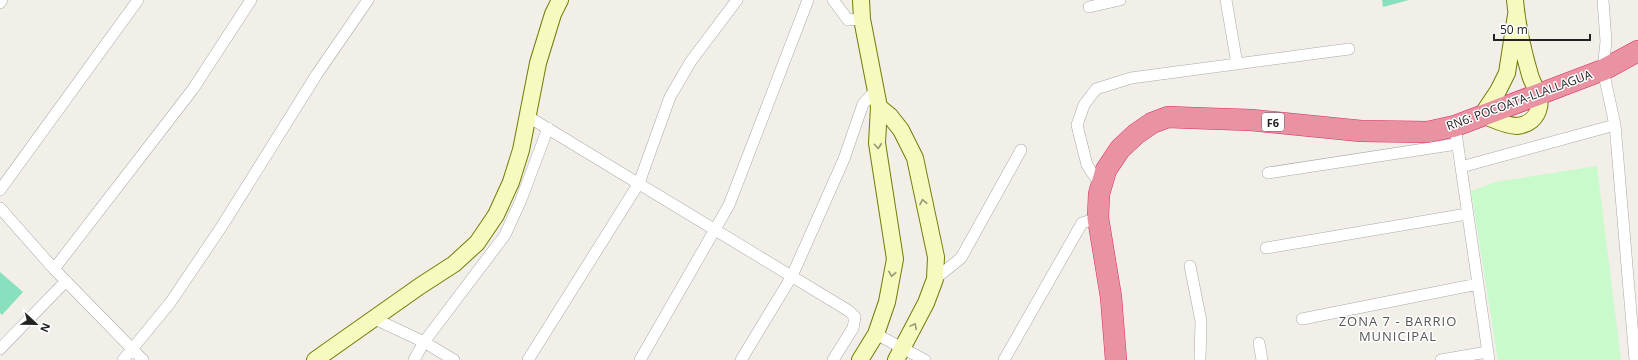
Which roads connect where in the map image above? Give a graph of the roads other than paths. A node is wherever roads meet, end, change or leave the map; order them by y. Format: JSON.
{"nodes":[{"id":1,"x":2,"y":0,"type":"edge"},
{"id":2,"x":138,"y":0,"type":"edge"},
{"id":3,"x":251,"y":0,"type":"edge"},
{"id":4,"x":368,"y":0,"type":"edge"},
{"id":5,"x":560,"y":0,"type":"edge"},
{"id":6,"x":738,"y":0,"type":"edge"},
{"id":7,"x":808,"y":0,"type":"edge"},
{"id":8,"x":833,"y":0,"type":"edge"},
{"id":9,"x":861,"y":0,"type":"edge"},
{"id":10,"x":1120,"y":0,"type":"edge"},
{"id":11,"x":1226,"y":0,"type":"edge"},
{"id":12,"x":1603,"y":0,"type":"edge"},
{"id":13,"x":0,"y":3,"type":"edge"},
{"id":14,"x":1089,"y":7,"type":"dead end"},
{"id":15,"x":1516,"y":8,"type":"edge"},
{"id":16,"x":862,"y":20,"type":"junction"},
{"id":17,"x":1349,"y":49,"type":"dead end"},
{"id":18,"x":1638,"y":51,"type":"edge"},
{"id":19,"x":1237,"y":64,"type":"junction"},
{"id":20,"x":1603,"y":70,"type":"junction"},
{"id":21,"x":876,"y":90,"type":"junction"},
{"id":22,"x":1541,"y":92,"type":"junction"},
{"id":23,"x":1495,"y":100,"type":"junction"},
{"id":24,"x":879,"y":107,"type":"junction"},
{"id":25,"x":527,"y":116,"type":"junction"},
{"id":26,"x":1615,"y":125,"type":"junction"},
{"id":27,"x":548,"y":128,"type":"junction"},
{"id":28,"x":1456,"y":135,"type":"junction"},
{"id":29,"x":1021,"y":150,"type":"dead end"},
{"id":30,"x":1460,"y":167,"type":"junction"},
{"id":31,"x":1268,"y":173,"type":"dead end"},
{"id":32,"x":639,"y":182,"type":"junction"},
{"id":33,"x":1101,"y":186,"type":"junction"},
{"id":34,"x":0,"y":190,"type":"edge"},
{"id":35,"x":0,"y":208,"type":"edge"},
{"id":36,"x":1467,"y":214,"type":"junction"},
{"id":37,"x":1098,"y":218,"type":"junction"},
{"id":38,"x":716,"y":230,"type":"junction"},
{"id":39,"x":1266,"y":248,"type":"dead end"},
{"id":40,"x":1190,"y":266,"type":"dead end"},
{"id":41,"x":54,"y":268,"type":"junction"},
{"id":42,"x":792,"y":276,"type":"junction"},
{"id":43,"x":935,"y":279,"type":"junction"},
{"id":44,"x":66,"y":281,"type":"junction"},
{"id":45,"x":1478,"y":284,"type":"junction"},
{"id":46,"x":375,"y":319,"type":"junction"},
{"id":47,"x":1302,"y":319,"type":"dead end"},
{"id":48,"x":876,"y":334,"type":"junction"},
{"id":49,"x":424,"y":342,"type":"junction"},
{"id":50,"x":1259,"y":342,"type":"dead end"},
{"id":51,"x":132,"y":348,"type":"junction"},
{"id":52,"x":0,"y":349,"type":"edge"},
{"id":53,"x":899,"y":354,"type":"edge"},
{"id":54,"x":1488,"y":356,"type":"edge"},
{"id":55,"x":123,"y":360,"type":"edge"},
{"id":56,"x":143,"y":360,"type":"edge"},
{"id":57,"x":315,"y":360,"type":"edge"},
{"id":58,"x":414,"y":360,"type":"edge"},
{"id":59,"x":454,"y":360,"type":"edge"},
{"id":60,"x":528,"y":360,"type":"edge"},
{"id":61,"x":640,"y":360,"type":"edge"},
{"id":62,"x":741,"y":360,"type":"edge"},
{"id":63,"x":833,"y":360,"type":"edge"},
{"id":64,"x":860,"y":360,"type":"edge"},
{"id":65,"x":925,"y":360,"type":"edge"},
{"id":66,"x":1004,"y":360,"type":"edge"},
{"id":67,"x":1116,"y":360,"type":"edge"},
{"id":68,"x":1200,"y":360,"type":"edge"},
{"id":69,"x":1262,"y":360,"type":"edge"},
{"id":70,"x":1441,"y":360,"type":"edge"},
{"id":71,"x":1635,"y":360,"type":"edge"}],
"edges":[{"from":1,"to":13,"type":"street"},
{"from":2,"to":34,"type":"street"},
{"from":3,"to":41,"type":"street"},
{"from":4,"to":51,"type":"street"},
{"from":5,"to":25,"type":"street"},
{"from":6,"to":32,"type":"street"},
{"from":7,"to":38,"type":"street"},
{"from":8,"to":16,"type":"street"},
{"from":9,"to":16,"type":"street"},
{"from":10,"to":14,"type":"street"},
{"from":11,"to":19,"type":"street"},
{"from":12,"to":20,"type":"street"},
{"from":15,"to":22,"type":"street"},
{"from":15,"to":23,"type":"street"},
{"from":16,"to":21,"type":"street"},
{"from":17,"to":19,"type":"street"},
{"from":18,"to":20,"type":"highway","name":"RN6: POCOATA-LLALLAGUA","number":"F6"},
{"from":19,"to":33,"type":"street"},
{"from":20,"to":22,"type":"highway","name":"RN6: POCOATA-LLALLAGUA","number":"F6"},
{"from":20,"to":26,"type":"street"},
{"from":21,"to":24,"type":"street"},
{"from":21,"to":42,"type":"street"},
{"from":22,"to":23,"type":"highway","name":"RN6: POCOATA-LLALLAGUA","number":"F6"},
{"from":22,"to":23,"type":"street"},
{"from":23,"to":28,"type":"highway","name":"RN6: POCOATA-LLALLAGUA","number":"F6"},
{"from":43,"to":24,"type":"street","one_way":true},
{"from":24,"to":48,"type":"street","one_way":true},
{"from":25,"to":27,"type":"street"},
{"from":25,"to":46,"type":"street"},
{"from":26,"to":30,"type":"street"},
{"from":26,"to":71,"type":"street"},
{"from":27,"to":32,"type":"street"},
{"from":27,"to":49,"type":"street"},
{"from":28,"to":30,"type":"street"},
{"from":28,"to":31,"type":"street"},
{"from":28,"to":33,"type":"highway","name":"RN6: POCOATA-LLALLAGUA","number":"F6"},
{"from":29,"to":43,"type":"street"},
{"from":30,"to":36,"type":"street"},
{"from":32,"to":38,"type":"street"},
{"from":32,"to":60,"type":"street"},
{"from":33,"to":37,"type":"highway","name":"RN6: POCOATA-LLALLAGUA","number":"F6"},
{"from":35,"to":41,"type":"street"},
{"from":36,"to":39,"type":"street"},
{"from":36,"to":45,"type":"street"},
{"from":37,"to":66,"type":"street"},
{"from":37,"to":67,"type":"highway","name":"RN6: POCOATA-LLALLAGUA","number":"F6"},
{"from":38,"to":42,"type":"street"},
{"from":38,"to":61,"type":"street"},
{"from":40,"to":68,"type":"street"},
{"from":41,"to":44,"type":"street"},
{"from":42,"to":62,"type":"street"},
{"from":42,"to":63,"type":"street"},
{"from":53,"to":43,"type":"street","one_way":true},
{"from":44,"to":51,"type":"street"},
{"from":44,"to":52,"type":"street"},
{"from":45,"to":47,"type":"street"},
{"from":45,"to":54,"type":"street"},
{"from":46,"to":49,"type":"street"},
{"from":46,"to":57,"type":"street"},
{"from":48,"to":53,"type":"street"},
{"from":48,"to":64,"type":"street"},
{"from":49,"to":58,"type":"street"},
{"from":49,"to":59,"type":"street"},
{"from":50,"to":69,"type":"street"},
{"from":51,"to":55,"type":"street"},
{"from":51,"to":56,"type":"street"},
{"from":53,"to":65,"type":"street"},
{"from":54,"to":70,"type":"street"}]}
